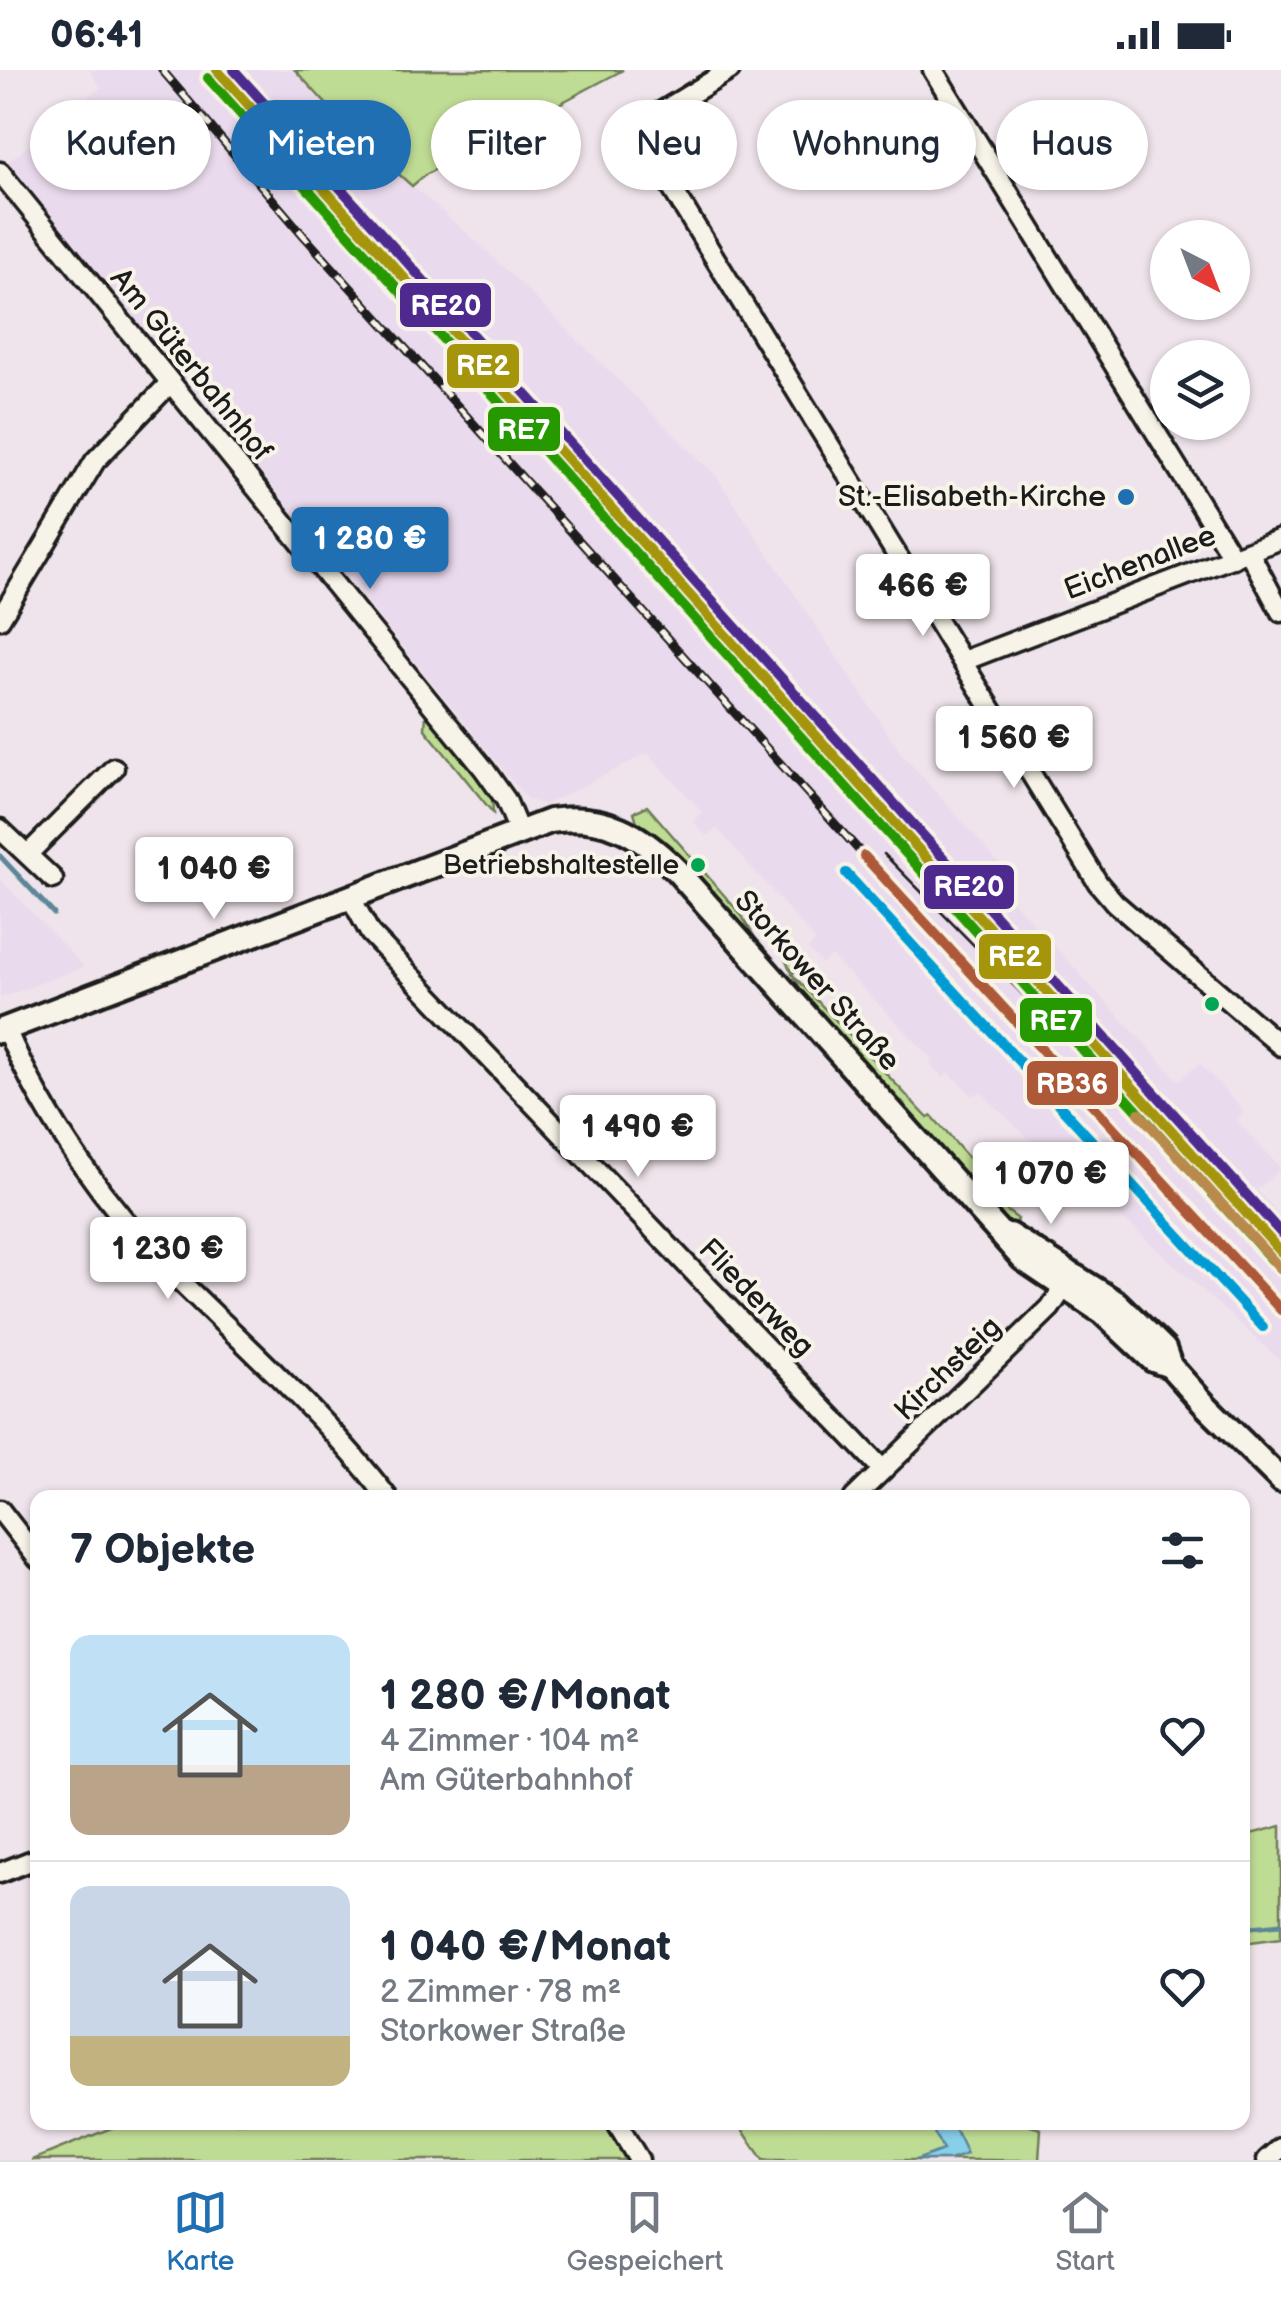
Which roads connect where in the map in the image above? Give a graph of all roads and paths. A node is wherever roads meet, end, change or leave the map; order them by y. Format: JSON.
{"nodes":[{"id":1,"x":730,"y":70,"type":"edge"},
{"id":2,"x":933,"y":70,"type":"edge"},
{"id":3,"x":0,"y":172,"type":"edge"},
{"id":4,"x":170,"y":383,"type":"junction"},
{"id":5,"x":1281,"y":540,"type":"edge"},
{"id":6,"x":1241,"y":555,"type":"junction"},
{"id":7,"x":1281,"y":612,"type":"edge"},
{"id":8,"x":0,"y":619,"type":"edge"},
{"id":9,"x":964,"y":660,"type":"junction"},
{"id":10,"x":114,"y":768,"type":"dead end"},
{"id":11,"x":0,"y":829,"type":"edge"},
{"id":12,"x":520,"y":832,"type":"junction"},
{"id":13,"x":28,"y":853,"type":"junction"},
{"id":14,"x":53,"y":879,"type":"dead end"},
{"id":15,"x":350,"y":898,"type":"junction"},
{"id":16,"x":3,"y":1030,"type":"edge"},
{"id":17,"x":1281,"y":1046,"type":"edge"},
{"id":18,"x":1068,"y":1282,"type":"junction"},
{"id":19,"x":882,"y":1470,"type":"junction"},
{"id":20,"x":1281,"y":1480,"type":"edge"},
{"id":21,"x":381,"y":1490,"type":"edge"},
{"id":22,"x":862,"y":1490,"type":"edge"},
{"id":23,"x":0,"y":1510,"type":"edge"},
{"id":24,"x":30,"y":1549,"type":"edge"},
{"id":25,"x":30,"y":1861,"type":"edge"},
{"id":26,"x":0,"y":1873,"type":"edge"},
{"id":27,"x":621,"y":2130,"type":"edge"},
{"id":28,"x":1281,"y":2148,"type":"edge"},
{"id":29,"x":639,"y":2160,"type":"edge"},
{"id":30,"x":1268,"y":2160,"type":"edge"}],
"edges":[{"from":1,"to":9,"type":"street"},
{"from":2,"to":6,"type":"street"},
{"from":3,"to":4,"type":"street","name":"Am Güterbahnhof"},
{"from":4,"to":8,"type":"street"},
{"from":4,"to":12,"type":"street","name":"Am Güterbahnhof"},
{"from":5,"to":6,"type":"street","name":"Eichenallee"},
{"from":6,"to":7,"type":"street"},
{"from":6,"to":9,"type":"street","name":"Eichenallee"},
{"from":9,"to":17,"type":"street"},
{"from":10,"to":13,"type":"street"},
{"from":11,"to":13,"type":"street"},
{"from":12,"to":15,"type":"main road","name":"Storkower Straße"},
{"from":12,"to":18,"type":"main road","name":"Storkower Straße"},
{"from":13,"to":14,"type":"street"},
{"from":15,"to":16,"type":"main road","name":"Storkower Straße"},
{"from":15,"to":19,"type":"street","name":"Fliederweg"},
{"from":16,"to":21,"type":"street"},
{"from":18,"to":19,"type":"street","name":"Kirchsteig"},
{"from":18,"to":20,"type":"main road","name":"Storkower Straße"},
{"from":19,"to":22,"type":"street","name":"Kirchsteig"},
{"from":23,"to":24,"type":"street"},
{"from":25,"to":26,"type":"street"},
{"from":27,"to":29,"type":"street"},
{"from":28,"to":30,"type":"street"}]}
